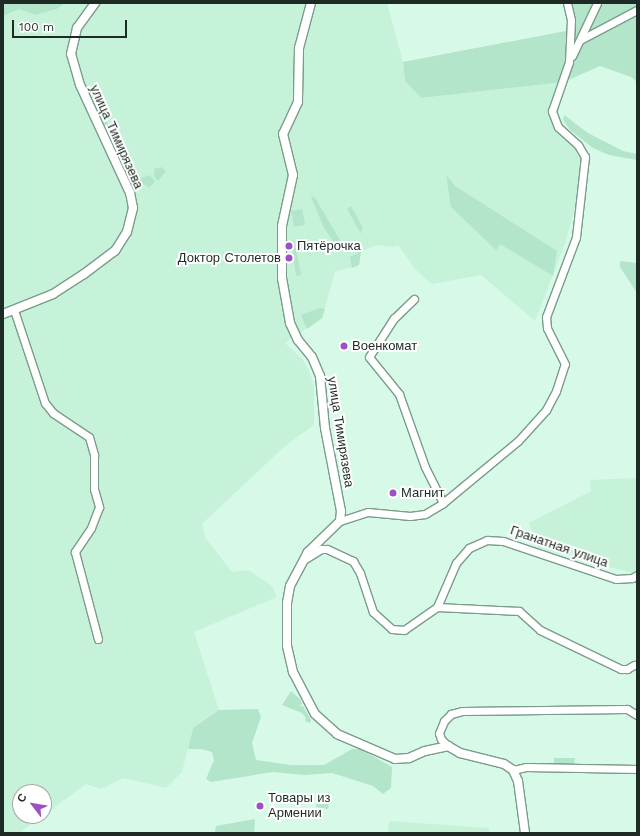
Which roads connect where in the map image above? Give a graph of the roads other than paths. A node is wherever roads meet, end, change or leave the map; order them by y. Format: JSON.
{"nodes":[{"id":1,"x":95,"y":3,"type":"edge"},
{"id":2,"x":311,"y":3,"type":"edge"},
{"id":3,"x":567,"y":3,"type":"edge"},
{"id":4,"x":597,"y":3,"type":"edge"},
{"id":5,"x":637,"y":10,"type":"edge"},
{"id":6,"x":580,"y":40,"type":"junction"},
{"id":7,"x":569,"y":62,"type":"junction"},
{"id":8,"x":414,"y":299,"type":"dead end"},
{"id":9,"x":14,"y":310,"type":"junction"},
{"id":10,"x":3,"y":314,"type":"edge"},
{"id":11,"x":443,"y":503,"type":"junction"},
{"id":12,"x":340,"y":522,"type":"junction"},
{"id":13,"x":299,"y":565,"type":"junction"},
{"id":14,"x":637,"y":575,"type":"edge"},
{"id":15,"x":437,"y":607,"type":"junction"},
{"id":16,"x":98,"y":639,"type":"dead end"},
{"id":17,"x":634,"y":665,"type":"dead end"},
{"id":18,"x":637,"y":715,"type":"edge"},
{"id":19,"x":448,"y":746,"type":"junction"},
{"id":20,"x":637,"y":769,"type":"edge"},
{"id":21,"x":513,"y":770,"type":"junction"},
{"id":22,"x":525,"y":833,"type":"edge"}],
"edges":[{"from":1,"to":9,"type":"street","name":"улица Тимирязева"},
{"from":2,"to":12,"type":"street","name":"улица Тимирязева"},
{"from":3,"to":7,"type":"street"},
{"from":4,"to":6,"type":"street"},
{"from":5,"to":6,"type":"street"},
{"from":6,"to":7,"type":"street"},
{"from":7,"to":11,"type":"street"},
{"from":8,"to":11,"type":"street"},
{"from":9,"to":10,"type":"street","name":"улица Тимирязева"},
{"from":9,"to":16,"type":"street"},
{"from":11,"to":12,"type":"street"},
{"from":12,"to":13,"type":"street"},
{"from":13,"to":15,"type":"street"},
{"from":13,"to":19,"type":"street"},
{"from":14,"to":15,"type":"street","name":"Гранатная улица"},
{"from":15,"to":17,"type":"street"},
{"from":18,"to":19,"type":"street"},
{"from":19,"to":21,"type":"street"},
{"from":20,"to":21,"type":"street"},
{"from":21,"to":22,"type":"street"}]}
